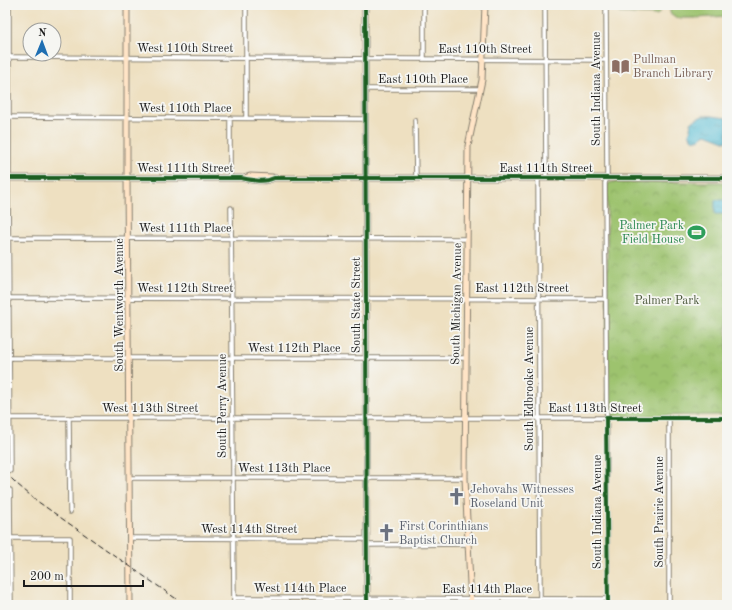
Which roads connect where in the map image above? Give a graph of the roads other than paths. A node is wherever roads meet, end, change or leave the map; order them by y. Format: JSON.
{"nodes":[{"id":1,"x":9,"y":5,"type":"edge"},
{"id":2,"x":127,"y":5,"type":"edge"},
{"id":3,"x":246,"y":5,"type":"edge"},
{"id":4,"x":365,"y":5,"type":"edge"},
{"id":5,"x":424,"y":5,"type":"edge"},
{"id":6,"x":485,"y":5,"type":"edge"},
{"id":7,"x":545,"y":5,"type":"edge"},
{"id":8,"x":606,"y":5,"type":"edge"},
{"id":9,"x":7,"y":57,"type":"edge"},
{"id":10,"x":127,"y":58,"type":"junction"},
{"id":11,"x":246,"y":58,"type":"junction"},
{"id":12,"x":365,"y":58,"type":"junction"},
{"id":13,"x":424,"y":59,"type":"junction"},
{"id":14,"x":483,"y":59,"type":"junction"},
{"id":15,"x":546,"y":59,"type":"junction"},
{"id":16,"x":606,"y":60,"type":"junction"},
{"id":17,"x":365,"y":89,"type":"junction"},
{"id":18,"x":480,"y":89,"type":"junction"},
{"id":19,"x":7,"y":117,"type":"edge"},
{"id":20,"x":127,"y":118,"type":"junction"},
{"id":21,"x":230,"y":118,"type":"junction"},
{"id":22,"x":246,"y":118,"type":"junction"},
{"id":23,"x":365,"y":119,"type":"junction"},
{"id":24,"x":415,"y":120,"type":"dead end"},
{"id":25,"x":7,"y":178,"type":"edge"},
{"id":26,"x":128,"y":178,"type":"junction"},
{"id":27,"x":230,"y":178,"type":"junction"},
{"id":28,"x":365,"y":178,"type":"junction"},
{"id":29,"x":416,"y":178,"type":"junction"},
{"id":30,"x":468,"y":178,"type":"junction"},
{"id":31,"x":538,"y":178,"type":"junction"},
{"id":32,"x":546,"y":178,"type":"junction"},
{"id":33,"x":607,"y":178,"type":"junction"},
{"id":34,"x":727,"y":178,"type":"edge"},
{"id":35,"x":231,"y":208,"type":"dead end"},
{"id":36,"x":7,"y":238,"type":"edge"},
{"id":37,"x":128,"y":238,"type":"junction"},
{"id":38,"x":232,"y":238,"type":"junction"},
{"id":39,"x":366,"y":238,"type":"junction"},
{"id":40,"x":467,"y":239,"type":"junction"},
{"id":41,"x":7,"y":298,"type":"edge"},
{"id":42,"x":128,"y":298,"type":"junction"},
{"id":43,"x":232,"y":298,"type":"junction"},
{"id":44,"x":366,"y":298,"type":"junction"},
{"id":45,"x":466,"y":298,"type":"junction"},
{"id":46,"x":538,"y":298,"type":"junction"},
{"id":47,"x":605,"y":299,"type":"junction"},
{"id":48,"x":7,"y":358,"type":"edge"},
{"id":49,"x":129,"y":358,"type":"junction"},
{"id":50,"x":232,"y":358,"type":"junction"},
{"id":51,"x":366,"y":358,"type":"junction"},
{"id":52,"x":466,"y":358,"type":"junction"},
{"id":53,"x":7,"y":418,"type":"edge"},
{"id":54,"x":69,"y":418,"type":"junction"},
{"id":55,"x":129,"y":418,"type":"junction"},
{"id":56,"x":232,"y":418,"type":"junction"},
{"id":57,"x":366,"y":418,"type":"junction"},
{"id":58,"x":465,"y":418,"type":"junction"},
{"id":59,"x":539,"y":418,"type":"junction"},
{"id":60,"x":606,"y":418,"type":"junction"},
{"id":61,"x":668,"y":418,"type":"junction"},
{"id":62,"x":727,"y":418,"type":"edge"},
{"id":63,"x":10,"y":472,"type":"dead end"},
{"id":64,"x":130,"y":478,"type":"junction"},
{"id":65,"x":233,"y":478,"type":"junction"},
{"id":66,"x":367,"y":478,"type":"junction"},
{"id":67,"x":465,"y":478,"type":"junction"},
{"id":68,"x":10,"y":490,"type":"dead end"},
{"id":69,"x":70,"y":512,"type":"dead end"},
{"id":70,"x":5,"y":538,"type":"edge"},
{"id":71,"x":11,"y":538,"type":"junction"},
{"id":72,"x":130,"y":538,"type":"junction"},
{"id":73,"x":233,"y":539,"type":"junction"},
{"id":74,"x":367,"y":542,"type":"junction"},
{"id":75,"x":468,"y":544,"type":"junction"},
{"id":76,"x":234,"y":598,"type":"junction"},
{"id":77,"x":367,"y":598,"type":"junction"},
{"id":78,"x":470,"y":599,"type":"junction"},
{"id":79,"x":540,"y":599,"type":"junction"},
{"id":80,"x":608,"y":599,"type":"junction"},
{"id":81,"x":11,"y":605,"type":"edge"},
{"id":82,"x":70,"y":605,"type":"edge"},
{"id":83,"x":130,"y":605,"type":"edge"},
{"id":84,"x":234,"y":605,"type":"edge"},
{"id":85,"x":367,"y":605,"type":"edge"},
{"id":86,"x":470,"y":605,"type":"edge"},
{"id":87,"x":608,"y":605,"type":"edge"},
{"id":88,"x":669,"y":605,"type":"edge"}],
"edges":[{"from":1,"to":9,"type":"street"},
{"from":2,"to":10,"type":"main road","name":"South Wentworth Avenue"},
{"from":3,"to":11,"type":"street"},
{"from":4,"to":12,"type":"main road","name":"South State Street"},
{"from":5,"to":13,"type":"street"},
{"from":6,"to":14,"type":"main road","name":"South Michigan Avenue"},
{"from":7,"to":15,"type":"street"},
{"from":8,"to":16,"type":"street","name":"South Indiana Avenue"},
{"from":9,"to":10,"type":"street","name":"West 110th Street"},
{"from":9,"to":19,"type":"street"},
{"from":10,"to":11,"type":"street","name":"West 110th Street"},
{"from":10,"to":20,"type":"main road","name":"South Wentworth Avenue"},
{"from":11,"to":12,"type":"street","name":"West 110th Street"},
{"from":11,"to":22,"type":"street"},
{"from":12,"to":13,"type":"street","name":"East 110th Street"},
{"from":12,"to":17,"type":"main road","name":"South State Street"},
{"from":13,"to":14,"type":"street","name":"East 110th Street"},
{"from":14,"to":15,"type":"street","name":"East 110th Street"},
{"from":14,"to":18,"type":"main road","name":"South Michigan Avenue"},
{"from":15,"to":16,"type":"street","name":"East 110th Street"},
{"from":15,"to":32,"type":"street"},
{"from":16,"to":33,"type":"street","name":"South Indiana Avenue"},
{"from":17,"to":18,"type":"street","name":"East 110th Place"},
{"from":17,"to":23,"type":"main road","name":"South State Street"},
{"from":18,"to":30,"type":"main road","name":"South Michigan Avenue"},
{"from":19,"to":20,"type":"street","name":"West 110th Place"},
{"from":19,"to":25,"type":"street"},
{"from":20,"to":21,"type":"street","name":"West 110th Place"},
{"from":20,"to":26,"type":"main road","name":"South Wentworth Avenue"},
{"from":21,"to":22,"type":"street","name":"West 110th Place"},
{"from":21,"to":27,"type":"street"},
{"from":22,"to":23,"type":"street","name":"West 110th Place"},
{"from":23,"to":28,"type":"main road","name":"South State Street"},
{"from":24,"to":29,"type":"street"},
{"from":25,"to":26,"type":"main road","name":"West 111th Street"},
{"from":25,"to":36,"type":"street"},
{"from":26,"to":27,"type":"main road","name":"West 111th Street"},
{"from":26,"to":37,"type":"main road","name":"South Wentworth Avenue"},
{"from":27,"to":28,"type":"main road","name":"West 111th Street"},
{"from":28,"to":29,"type":"main road","name":"East 111th Street"},
{"from":28,"to":39,"type":"main road","name":"South State Street"},
{"from":29,"to":30,"type":"main road","name":"East 111th Street"},
{"from":30,"to":31,"type":"main road","name":"East 111th Street"},
{"from":30,"to":40,"type":"main road","name":"South Michigan Avenue"},
{"from":31,"to":32,"type":"main road","name":"East 111th Street"},
{"from":31,"to":46,"type":"street","name":"South Edbrooke Avenue"},
{"from":32,"to":33,"type":"main road","name":"East 111th Street"},
{"from":33,"to":34,"type":"main road","name":"East 111th Street"},
{"from":33,"to":47,"type":"street","name":"South Indiana Avenue"},
{"from":35,"to":38,"type":"street","name":"South Perry Avenue"},
{"from":36,"to":37,"type":"street","name":"West 111th Place"},
{"from":36,"to":41,"type":"street"},
{"from":37,"to":38,"type":"street","name":"West 111th Place"},
{"from":37,"to":42,"type":"main road","name":"South Wentworth Avenue"},
{"from":38,"to":39,"type":"street","name":"West 111th Place"},
{"from":38,"to":43,"type":"street","name":"South Perry Avenue"},
{"from":39,"to":40,"type":"street","name":"West 111th Place"},
{"from":39,"to":44,"type":"main road","name":"South State Street"},
{"from":40,"to":45,"type":"main road","name":"South Michigan Avenue"},
{"from":41,"to":42,"type":"street","name":"West 112th Street"},
{"from":41,"to":48,"type":"street"},
{"from":42,"to":43,"type":"street","name":"West 112th Street"},
{"from":42,"to":49,"type":"main road","name":"South Wentworth Avenue"},
{"from":43,"to":44,"type":"street","name":"West 112th Street"},
{"from":43,"to":50,"type":"street","name":"South Perry Avenue"},
{"from":44,"to":45,"type":"street","name":"East 112th Street"},
{"from":44,"to":51,"type":"main road","name":"South State Street"},
{"from":45,"to":46,"type":"street","name":"East 112th Street"},
{"from":45,"to":52,"type":"main road","name":"South Michigan Avenue"},
{"from":46,"to":47,"type":"street","name":"East 112th Street"},
{"from":46,"to":59,"type":"street","name":"South Edbrooke Avenue"},
{"from":47,"to":60,"type":"street","name":"South Indiana Avenue"},
{"from":48,"to":49,"type":"street","name":"West 112th Place"},
{"from":48,"to":53,"type":"street"},
{"from":49,"to":50,"type":"street","name":"West 112th Place"},
{"from":49,"to":55,"type":"main road","name":"South Wentworth Avenue"},
{"from":50,"to":51,"type":"street","name":"West 112th Place"},
{"from":50,"to":56,"type":"street","name":"South Perry Avenue"},
{"from":51,"to":52,"type":"street","name":"West 112th Place"},
{"from":51,"to":57,"type":"main road","name":"South State Street"},
{"from":52,"to":58,"type":"main road","name":"South Michigan Avenue"},
{"from":53,"to":54,"type":"street","name":"West 113th Street"},
{"from":53,"to":63,"type":"street"},
{"from":54,"to":55,"type":"street","name":"West 113th Street"},
{"from":54,"to":69,"type":"street"},
{"from":55,"to":56,"type":"street","name":"West 113th Street"},
{"from":55,"to":64,"type":"main road","name":"South Wentworth Avenue"},
{"from":56,"to":57,"type":"street","name":"West 113th Street"},
{"from":56,"to":65,"type":"street","name":"South Perry Avenue"},
{"from":57,"to":58,"type":"street","name":"East 113th Street"},
{"from":57,"to":66,"type":"main road","name":"South State Street"},
{"from":58,"to":59,"type":"street","name":"East 113th Street"},
{"from":58,"to":67,"type":"main road","name":"South Michigan Avenue"},
{"from":59,"to":60,"type":"street","name":"East 113th Street"},
{"from":59,"to":79,"type":"street","name":"South Edbrooke Avenue"},
{"from":60,"to":61,"type":"street","name":"East 113th Street"},
{"from":60,"to":80,"type":"street","name":"South Indiana Avenue"},
{"from":61,"to":62,"type":"street","name":"East 113th Street"},
{"from":61,"to":88,"type":"street","name":"South Prairie Avenue"},
{"from":64,"to":65,"type":"street","name":"West 113th Place"},
{"from":64,"to":72,"type":"main road","name":"South Wentworth Avenue"},
{"from":65,"to":66,"type":"street","name":"West 113th Place"},
{"from":65,"to":73,"type":"street","name":"South Perry Avenue"},
{"from":66,"to":67,"type":"street","name":"West 113th Place"},
{"from":66,"to":74,"type":"main road","name":"South State Street"},
{"from":67,"to":75,"type":"main road","name":"South Michigan Avenue"},
{"from":68,"to":71,"type":"street"},
{"from":70,"to":71,"type":"street"},
{"from":71,"to":81,"type":"street"},
{"from":71,"to":82,"type":"street"},
{"from":72,"to":73,"type":"street","name":"West 114th Street"},
{"from":72,"to":83,"type":"main road","name":"South Wentworth Avenue"},
{"from":73,"to":74,"type":"street","name":"West 114th Street"},
{"from":73,"to":76,"type":"street","name":"South Perry Avenue"},
{"from":74,"to":75,"type":"street","name":"West 114th Street"},
{"from":74,"to":77,"type":"main road","name":"South State Street"},
{"from":75,"to":78,"type":"main road","name":"South Michigan Avenue"},
{"from":76,"to":77,"type":"street","name":"West 114th Place"},
{"from":76,"to":84,"type":"street","name":"South Perry Avenue"},
{"from":77,"to":78,"type":"street","name":"East 114th Place"},
{"from":77,"to":85,"type":"main road","name":"South State Street"},
{"from":78,"to":79,"type":"street","name":"East 114th Place"},
{"from":78,"to":86,"type":"main road","name":"South Michigan Avenue"},
{"from":79,"to":80,"type":"street","name":"East 114th Place"},
{"from":80,"to":87,"type":"street","name":"South Indiana Avenue"}]}
